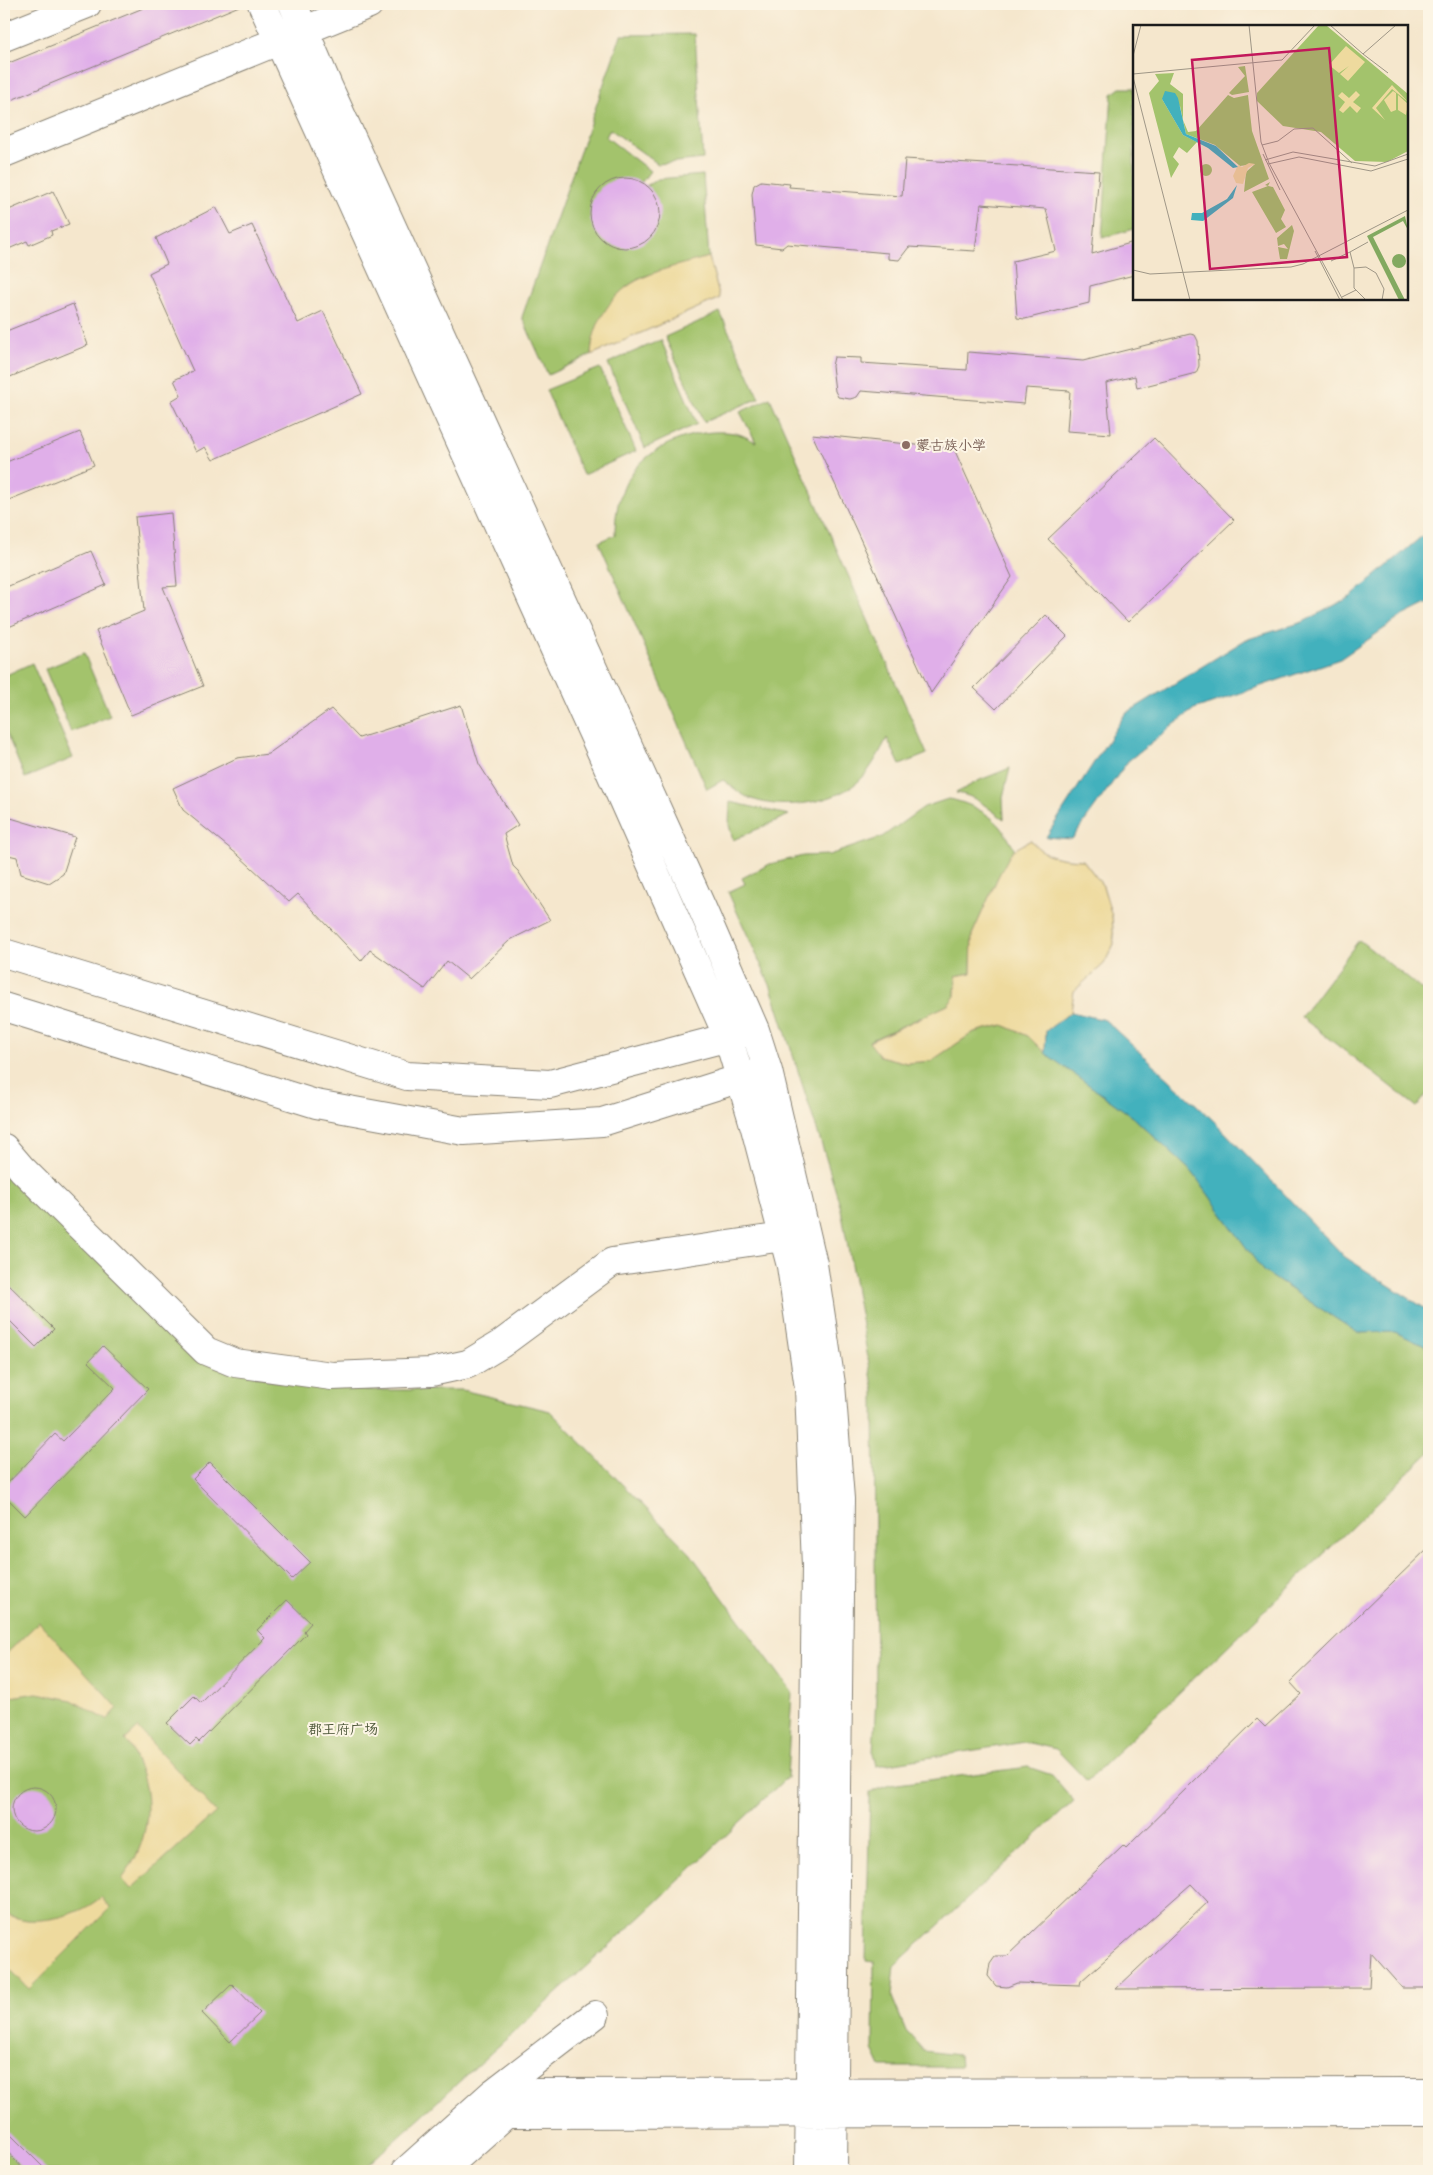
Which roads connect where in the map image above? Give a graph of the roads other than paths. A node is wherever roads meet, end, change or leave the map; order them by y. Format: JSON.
{"nodes":[{"id":1,"x":87,"y":4,"type":"edge"},
{"id":2,"x":262,"y":4,"type":"edge"},
{"id":3,"x":293,"y":4,"type":"edge"},
{"id":4,"x":369,"y":4,"type":"edge"},
{"id":5,"x":304,"y":30,"type":"junction"},
{"id":6,"x":4,"y":37,"type":"edge"},
{"id":7,"x":278,"y":41,"type":"junction"},
{"id":8,"x":4,"y":153,"type":"edge"},
{"id":9,"x":4,"y":953,"type":"edge"},
{"id":10,"x":4,"y":1007,"type":"edge"},
{"id":11,"x":755,"y":1030,"type":"junction"},
{"id":12,"x":728,"y":1037,"type":"junction"},
{"id":13,"x":768,"y":1071,"type":"junction"},
{"id":14,"x":740,"y":1078,"type":"junction"},
{"id":15,"x":4,"y":1148,"type":"edge"},
{"id":16,"x":783,"y":1237,"type":"junction"},
{"id":17,"x":595,"y":2015,"type":"dead end"},
{"id":18,"x":1429,"y":2092,"type":"edge"},
{"id":19,"x":493,"y":2093,"type":"junction"},
{"id":20,"x":822,"y":2103,"type":"junction"},
{"id":21,"x":1429,"y":2112,"type":"edge"},
{"id":22,"x":406,"y":2171,"type":"edge"},
{"id":23,"x":442,"y":2171,"type":"edge"},
{"id":24,"x":809,"y":2171,"type":"edge"},
{"id":25,"x":834,"y":2171,"type":"edge"}],
"edges":[{"from":1,"to":6,"type":"street"},
{"from":2,"to":7,"type":"street"},
{"from":3,"to":5,"type":"street"},
{"from":4,"to":5,"type":"street"},
{"from":5,"to":7,"type":"street"},
{"from":5,"to":11,"type":"street"},
{"from":7,"to":8,"type":"street"},
{"from":7,"to":12,"type":"street"},
{"from":9,"to":12,"type":"street"},
{"from":10,"to":14,"type":"street"},
{"from":11,"to":12,"type":"street"},
{"from":11,"to":13,"type":"street"},
{"from":12,"to":14,"type":"street"},
{"from":13,"to":14,"type":"street"},
{"from":13,"to":20,"type":"street"},
{"from":14,"to":16,"type":"street"},
{"from":15,"to":16,"type":"street"},
{"from":16,"to":20,"type":"street"},
{"from":17,"to":19,"type":"street"},
{"from":18,"to":20,"type":"street"},
{"from":19,"to":20,"type":"street"},
{"from":19,"to":22,"type":"street"},
{"from":20,"to":21,"type":"street"},
{"from":20,"to":23,"type":"street"},
{"from":20,"to":24,"type":"street"},
{"from":20,"to":25,"type":"street"}]}
